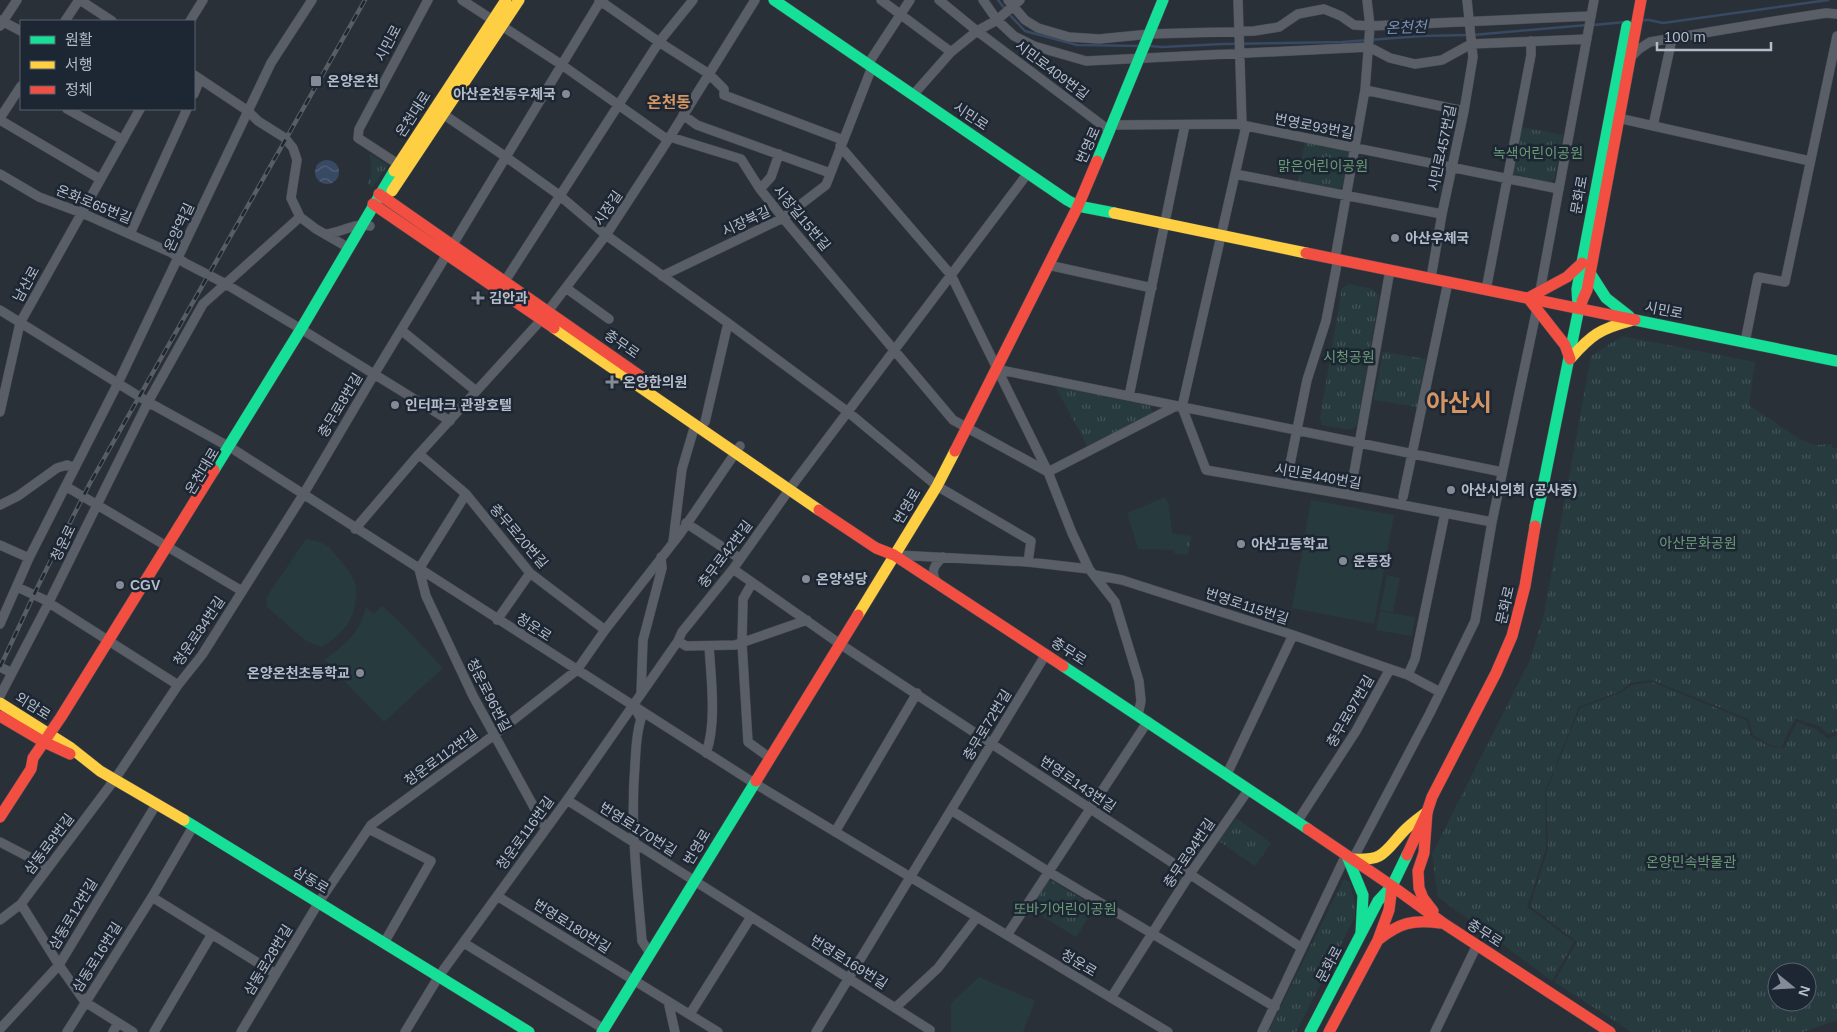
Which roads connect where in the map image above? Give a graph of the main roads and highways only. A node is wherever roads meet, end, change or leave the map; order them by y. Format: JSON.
{"nodes":[{"id":1,"x":506,"y":0,"type":"edge"},
{"id":2,"x":518,"y":0,"type":"edge"},
{"id":3,"x":774,"y":0,"type":"edge"},
{"id":4,"x":1163,"y":0,"type":"edge"},
{"id":5,"x":1632,"y":0,"type":"edge"},
{"id":6,"x":1640,"y":0,"type":"edge"},
{"id":7,"x":1633,"y":14,"type":"junction"},
{"id":8,"x":497,"y":23,"type":"junction"},
{"id":9,"x":1633,"y":35,"type":"junction"},
{"id":10,"x":380,"y":202,"type":"junction"},
{"id":11,"x":1078,"y":206,"type":"junction"},
{"id":12,"x":366,"y":225,"type":"junction"},
{"id":13,"x":450,"y":249,"type":"junction"},
{"id":14,"x":1582,"y":263,"type":"junction"},
{"id":15,"x":1590,"y":273,"type":"junction"},
{"id":16,"x":1528,"y":298,"type":"junction"},
{"id":17,"x":1579,"y":308,"type":"junction"},
{"id":18,"x":545,"y":315,"type":"junction"},
{"id":19,"x":1635,"y":320,"type":"junction"},
{"id":20,"x":303,"y":330,"type":"junction"},
{"id":21,"x":1570,"y":359,"type":"junction"},
{"id":22,"x":1837,"y":361,"type":"edge"},
{"id":23,"x":700,"y":424,"type":"junction"},
{"id":24,"x":894,"y":554,"type":"junction"},
{"id":25,"x":0,"y":703,"type":"edge"},
{"id":26,"x":0,"y":716,"type":"edge"},
{"id":27,"x":51,"y":740,"type":"junction"},
{"id":28,"x":1427,"y":812,"type":"junction"},
{"id":29,"x":0,"y":817,"type":"edge"},
{"id":30,"x":1350,"y":857,"type":"junction"},
{"id":31,"x":1392,"y":886,"type":"junction"},
{"id":32,"x":1443,"y":923,"type":"junction"},
{"id":33,"x":1362,"y":933,"type":"junction"},
{"id":34,"x":1378,"y":940,"type":"junction"},
{"id":35,"x":603,"y":1030,"type":"edge"},
{"id":36,"x":529,"y":1032,"type":"edge"},
{"id":37,"x":1310,"y":1032,"type":"edge"},
{"id":38,"x":1329,"y":1032,"type":"edge"},
{"id":39,"x":1610,"y":1032,"type":"edge"}],
"edges":[{"from":1,"to":8,"type":"main road","name":"온천대로"},
{"from":2,"to":8,"type":"main road","name":"온천대로"},
{"from":3,"to":11,"type":"main road","name":"시민로"},
{"from":4,"to":11,"type":"main road","name":"번영로"},
{"from":5,"to":7,"type":"main road"},
{"from":6,"to":7,"type":"main road"},
{"from":7,"to":9,"type":"main road"},
{"from":8,"to":10,"type":"main road","name":"온천대로"},
{"from":8,"to":10,"type":"main road","name":"온천대로"},
{"from":9,"to":14,"type":"main road","name":"문화로"},
{"from":9,"to":15,"type":"main road","name":"문화로"},
{"from":10,"to":12,"type":"main road","name":"온천대로"},
{"from":10,"to":13,"type":"main road","name":"충무로"},
{"from":11,"to":16,"type":"main road","name":"시민로"},
{"from":11,"to":24,"type":"main road","name":"번영로"},
{"from":12,"to":20,"type":"main road","name":"온천대로"},
{"from":12,"to":20,"type":"main road","name":"온천대로"},
{"from":13,"to":18,"type":"main road","name":"충무로"},
{"from":13,"to":18,"type":"main road","name":"충무로"},
{"from":14,"to":16,"type":"main road"},
{"from":14,"to":17,"type":"main road","name":"문화로"},
{"from":15,"to":17,"type":"main road","name":"문화로"},
{"from":15,"to":19,"type":"main road"},
{"from":16,"to":17,"type":"main road","name":"시민로"},
{"from":16,"to":21,"type":"main road"},
{"from":17,"to":19,"type":"main road","name":"시민로"},
{"from":17,"to":21,"type":"main road","name":"문화로"},
{"from":18,"to":23,"type":"main road","name":"충무로"},
{"from":18,"to":23,"type":"main road","name":"충무로"},
{"from":19,"to":21,"type":"main road"},
{"from":19,"to":22,"type":"main road","name":"시민로"},
{"from":20,"to":27,"type":"main road","name":"온천대로"},
{"from":21,"to":28,"type":"main road","name":"문화로"},
{"from":23,"to":24,"type":"main road","name":"충무로"},
{"from":24,"to":30,"type":"main road","name":"충무로"},
{"from":24,"to":35,"type":"main road","name":"번영로"},
{"from":25,"to":27,"type":"main road","name":"외암로"},
{"from":26,"to":27,"type":"main road","name":"외암로"},
{"from":27,"to":29,"type":"main road","name":"온천대로"},
{"from":27,"to":36,"type":"main road","name":"삼동로"},
{"from":28,"to":30,"type":"main road"},
{"from":28,"to":31,"type":"main road","name":"문화로"},
{"from":28,"to":32,"type":"main road"},
{"from":30,"to":31,"type":"main road","name":"충무로"},
{"from":30,"to":33,"type":"main road"},
{"from":31,"to":32,"type":"main road","name":"충무로"},
{"from":31,"to":33,"type":"main road","name":"문화로"},
{"from":31,"to":34,"type":"main road","name":"문화로"},
{"from":32,"to":34,"type":"main road"},
{"from":32,"to":39,"type":"main road","name":"충무로"},
{"from":33,"to":37,"type":"main road","name":"문화로"},
{"from":34,"to":38,"type":"main road","name":"문화로"}]}
